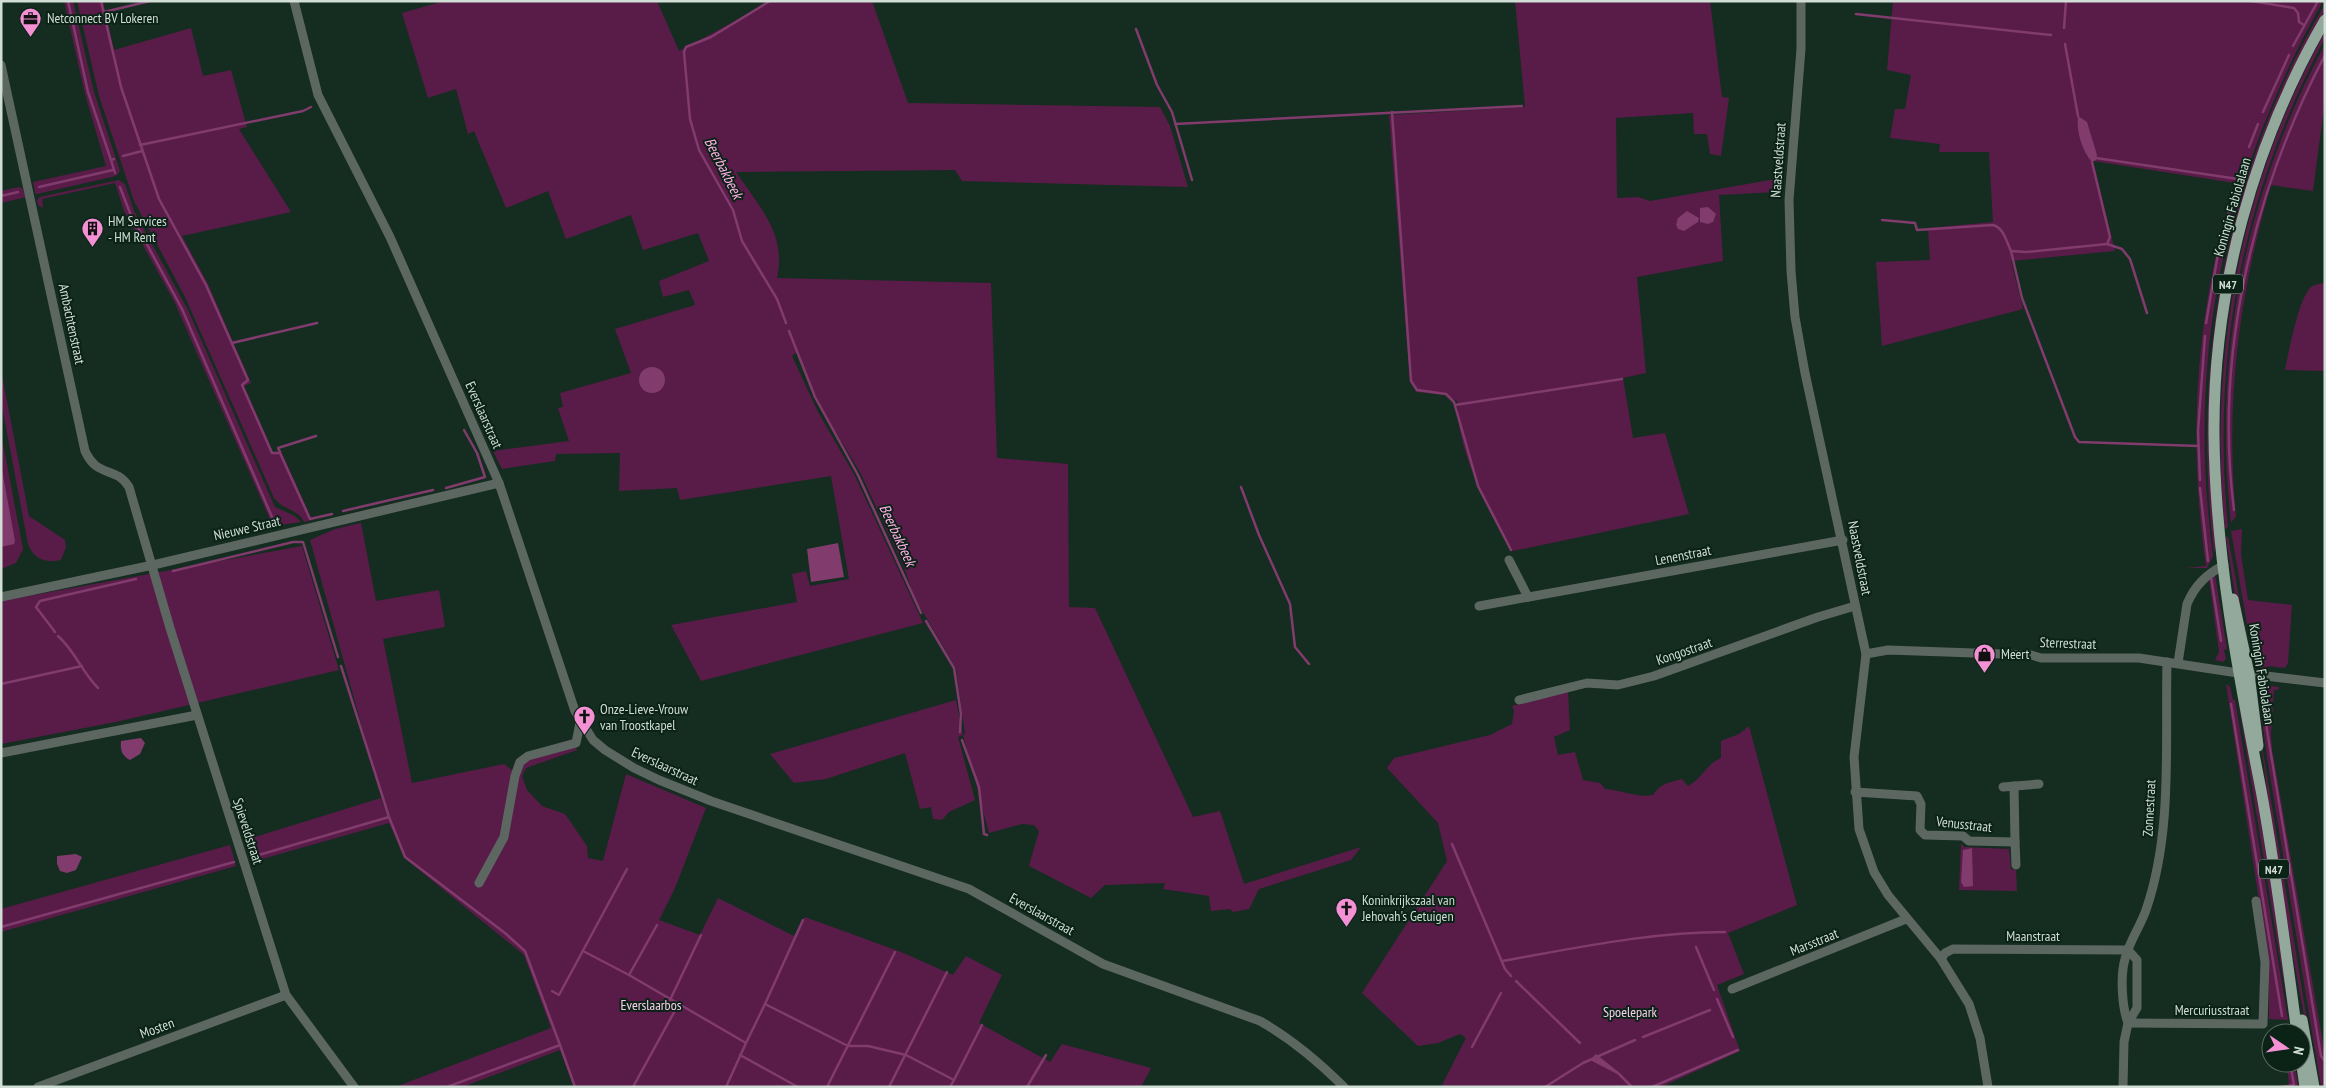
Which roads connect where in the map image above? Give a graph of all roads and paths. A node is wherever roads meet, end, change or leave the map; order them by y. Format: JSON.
{"nodes":[{"id":1,"x":294,"y":1,"type":"edge"},
{"id":2,"x":1801,"y":1,"type":"edge"},
{"id":3,"x":2325,"y":20,"type":"edge"},
{"id":4,"x":1,"y":65,"type":"edge"},
{"id":5,"x":499,"y":483,"type":"junction"},
{"id":6,"x":1843,"y":540,"type":"junction"},
{"id":7,"x":1509,"y":560,"type":"dead end"},
{"id":8,"x":2224,"y":565,"type":"junction"},
{"id":9,"x":153,"y":566,"type":"junction"},
{"id":10,"x":1,"y":597,"type":"edge"},
{"id":11,"x":1528,"y":597,"type":"junction"},
{"id":12,"x":1480,"y":606,"type":"dead end"},
{"id":13,"x":1855,"y":606,"type":"junction"},
{"id":14,"x":1866,"y":654,"type":"junction"},
{"id":15,"x":2166,"y":662,"type":"junction"},
{"id":16,"x":2178,"y":663,"type":"junction"},
{"id":17,"x":2243,"y":674,"type":"junction"},
{"id":18,"x":2325,"y":683,"type":"edge"},
{"id":19,"x":1519,"y":700,"type":"dead end"},
{"id":20,"x":197,"y":715,"type":"junction"},
{"id":21,"x":580,"y":723,"type":"junction"},
{"id":22,"x":593,"y":740,"type":"junction"},
{"id":23,"x":576,"y":743,"type":"junction"},
{"id":24,"x":1,"y":753,"type":"edge"},
{"id":25,"x":2039,"y":784,"type":"dead end"},
{"id":26,"x":2014,"y":786,"type":"junction"},
{"id":27,"x":2003,"y":787,"type":"dead end"},
{"id":28,"x":1855,"y":792,"type":"junction"},
{"id":29,"x":2015,"y":842,"type":"junction"},
{"id":30,"x":2016,"y":865,"type":"dead end"},
{"id":31,"x":479,"y":883,"type":"dead end"},
{"id":32,"x":2256,"y":901,"type":"dead end"},
{"id":33,"x":1906,"y":920,"type":"junction"},
{"id":34,"x":2287,"y":948,"type":"junction"},
{"id":35,"x":2128,"y":950,"type":"junction"},
{"id":36,"x":1941,"y":959,"type":"junction"},
{"id":37,"x":1732,"y":989,"type":"dead end"},
{"id":38,"x":286,"y":994,"type":"junction"},
{"id":39,"x":2128,"y":1023,"type":"junction"},
{"id":40,"x":2296,"y":1023,"type":"edge"},
{"id":41,"x":2303,"y":1073,"type":"edge"},
{"id":42,"x":38,"y":1087,"type":"edge"},
{"id":43,"x":354,"y":1087,"type":"edge"},
{"id":44,"x":1344,"y":1087,"type":"edge"},
{"id":45,"x":1988,"y":1087,"type":"edge"},
{"id":46,"x":2123,"y":1087,"type":"edge"},
{"id":47,"x":2305,"y":1087,"type":"edge"},
{"id":48,"x":2314,"y":1087,"type":"edge"}],
"edges":[{"from":1,"to":5,"type":"street","name":"Everslaarstraat"},
{"from":2,"to":6,"type":"street","name":"Naastveldstraat"},
{"from":3,"to":8,"type":"main road","name":"Koningin Fabiolalaan","number":"N47"},
{"from":4,"to":9,"type":"street","name":"Ambachtenstraat"},
{"from":5,"to":9,"type":"street","name":"Nieuwe Straat"},
{"from":5,"to":21,"type":"street","name":"Everslaarstraat"},
{"from":6,"to":11,"type":"street","name":"Lenenstraat"},
{"from":6,"to":13,"type":"street","name":"Naastveldstraat"},
{"from":7,"to":11,"type":"street"},
{"from":8,"to":16,"type":"street"},
{"from":8,"to":17,"type":"main road","name":"Koningin Fabiolalaan","number":"N47"},
{"from":9,"to":10,"type":"street","name":"Nieuwe Straat"},
{"from":9,"to":20,"type":"street","name":"Spieveldstraat"},
{"from":11,"to":12,"type":"street","name":"Lenenstraat"},
{"from":13,"to":14,"type":"street","name":"Naastveldstraat"},
{"from":13,"to":19,"type":"street","name":"Kongostraat"},
{"from":14,"to":15,"type":"street","name":"Sterrestraat"},
{"from":14,"to":28,"type":"street","name":"Naastveldstraat"},
{"from":15,"to":16,"type":"street","name":"Sterrestraat"},
{"from":15,"to":35,"type":"street","name":"Zonnestraat"},
{"from":16,"to":17,"type":"street","name":"Sterrestraat"},
{"from":17,"to":18,"type":"street","name":"Sterrestraat"},
{"from":17,"to":34,"type":"main road","name":"Koningin Fabiolalaan","number":"N47"},
{"from":20,"to":24,"type":"street"},
{"from":20,"to":38,"type":"street","name":"Spieveldstraat"},
{"from":21,"to":22,"type":"street","name":"Everslaarstraat"},
{"from":21,"to":23,"type":"street"},
{"from":22,"to":23,"type":"street"},
{"from":22,"to":44,"type":"street","name":"Everslaarstraat"},
{"from":23,"to":31,"type":"street"},
{"from":25,"to":26,"type":"street"},
{"from":26,"to":27,"type":"street"},
{"from":26,"to":29,"type":"street"},
{"from":28,"to":29,"type":"street","name":"Venusstraat"},
{"from":28,"to":33,"type":"street","name":"Naastveldstraat"},
{"from":29,"to":30,"type":"street"},
{"from":32,"to":39,"type":"street","name":"Mercuriusstraat"},
{"from":33,"to":36,"type":"street","name":"Naastveldstraat"},
{"from":33,"to":37,"type":"street","name":"Marsstraat"},
{"from":34,"to":40,"type":"main road","name":"Koningin Fabiolalaan"},
{"from":34,"to":48,"type":"main road","name":"Koningin Fabiolalaan"},
{"from":35,"to":36,"type":"street","name":"Maanstraat"},
{"from":35,"to":39,"type":"street","name":"Zonnestraat"},
{"from":35,"to":39,"type":"street","name":"Zonnestraat"},
{"from":36,"to":45,"type":"street","name":"Naastveldstraat"},
{"from":38,"to":42,"type":"street","name":"Mosten"},
{"from":38,"to":43,"type":"street","name":"Spieveldstraat"},
{"from":39,"to":46,"type":"street","name":"Zonnestraat"},
{"from":41,"to":47,"type":"main road"}]}
